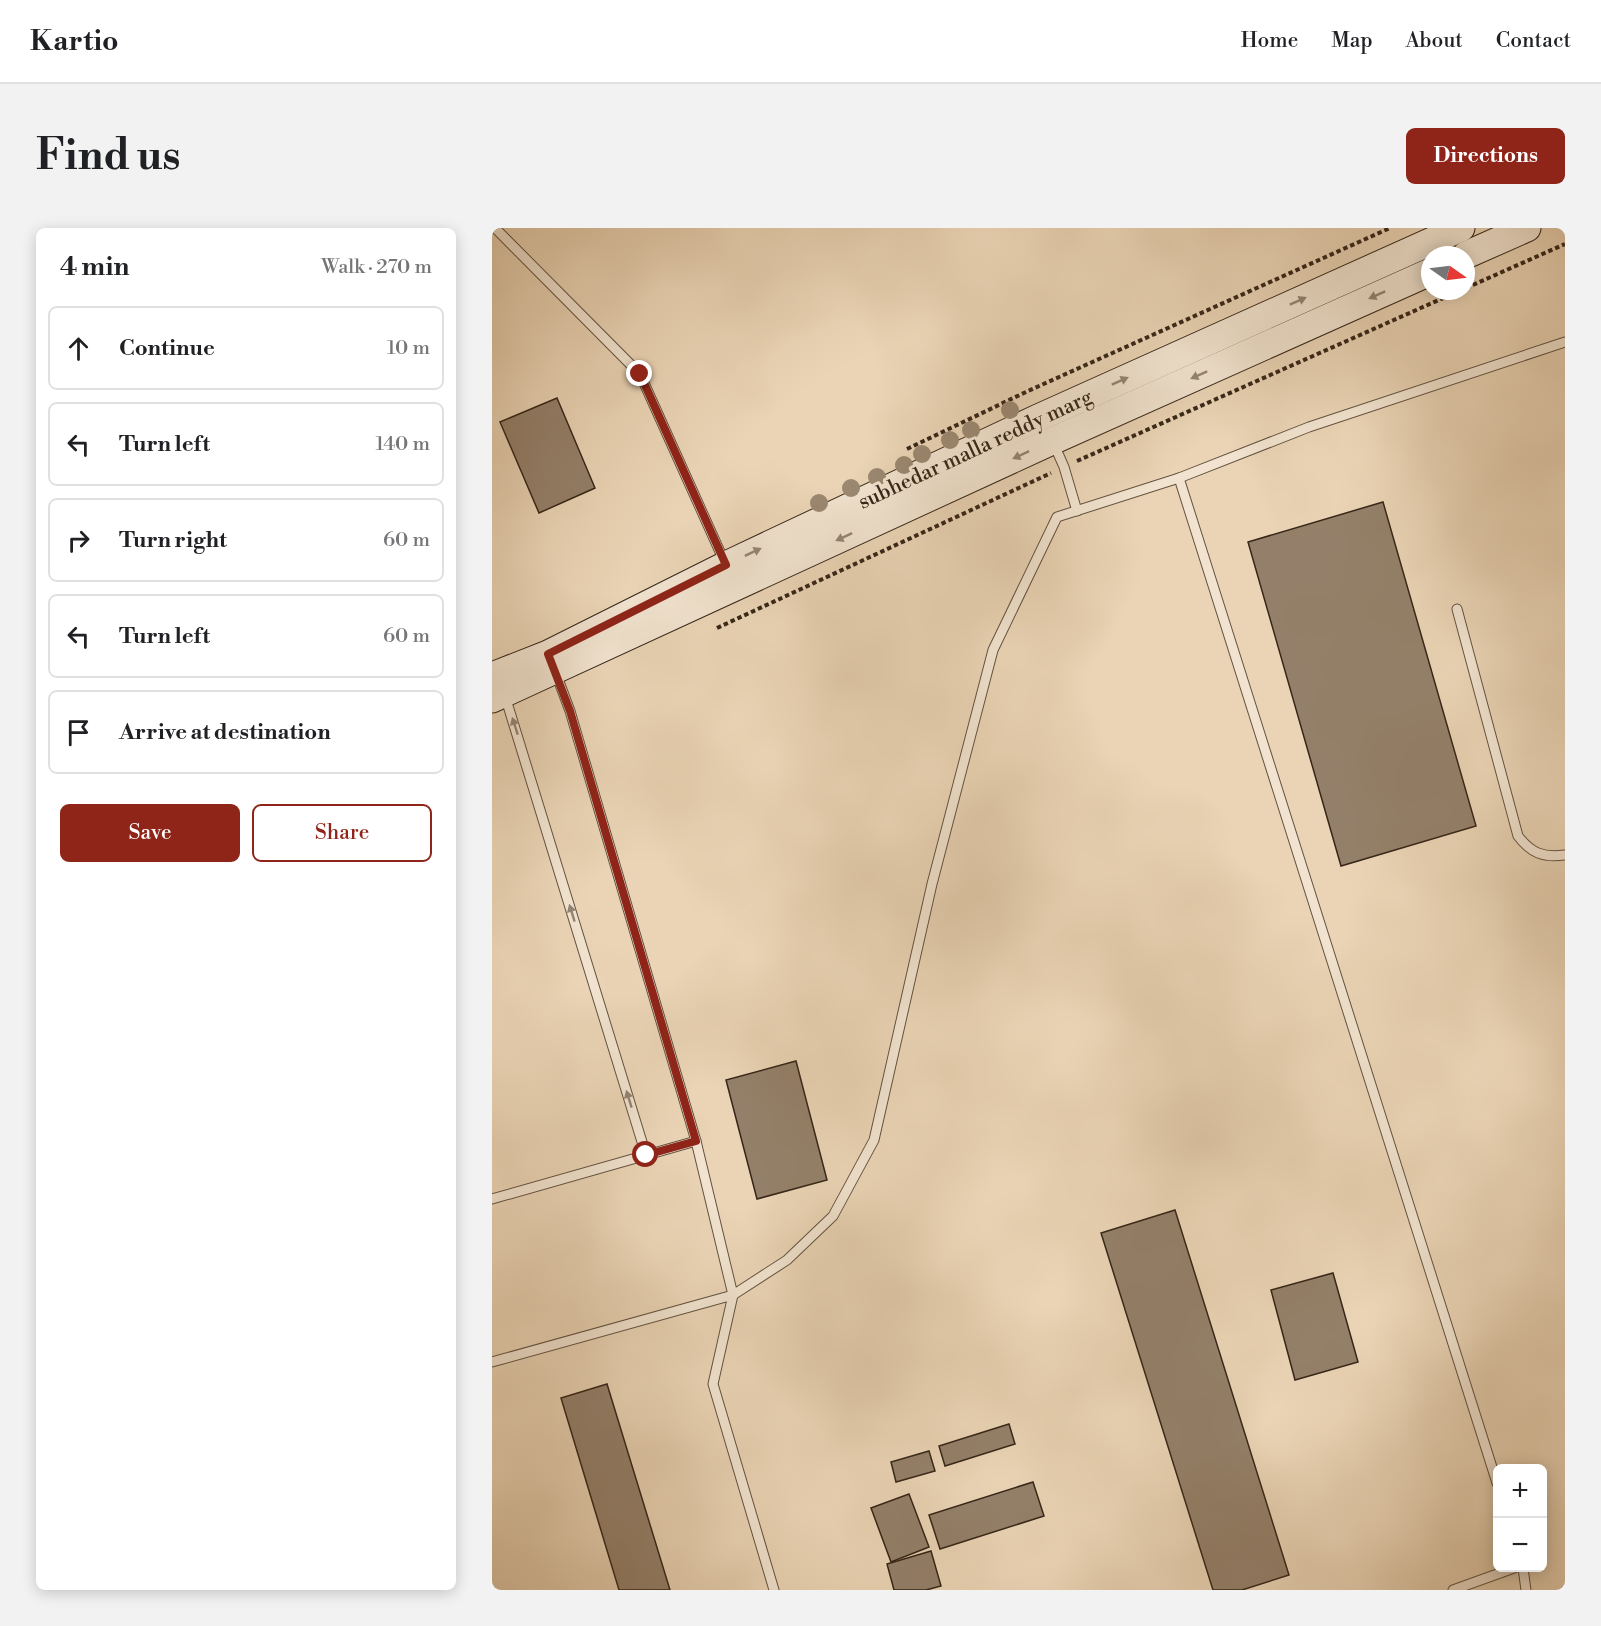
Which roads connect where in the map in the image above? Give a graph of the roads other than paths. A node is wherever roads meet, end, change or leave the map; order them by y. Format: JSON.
{"nodes":[{"id":1,"x":495,"y":228,"type":"edge"},
{"id":2,"x":1461,"y":228,"type":"edge"},
{"id":3,"x":1527,"y":228,"type":"edge"},
{"id":4,"x":1475,"y":251,"type":"edge"},
{"id":5,"x":1421,"y":276,"type":"edge"},
{"id":6,"x":1565,"y":342,"type":"edge"},
{"id":7,"x":1052,"y":441,"type":"junction"},
{"id":8,"x":1179,"y":478,"type":"junction"},
{"id":9,"x":1077,"y":511,"type":"junction"},
{"id":10,"x":726,"y":565,"type":"junction"},
{"id":11,"x":1457,"y":609,"type":"dead end"},
{"id":12,"x":552,"y":663,"type":"junction"},
{"id":13,"x":496,"y":686,"type":"edge"},
{"id":14,"x":1565,"y":855,"type":"edge"},
{"id":15,"x":696,"y":1141,"type":"junction"},
{"id":16,"x":646,"y":1155,"type":"junction"},
{"id":17,"x":492,"y":1199,"type":"edge"},
{"id":18,"x":733,"y":1295,"type":"junction"},
{"id":19,"x":492,"y":1362,"type":"edge"},
{"id":20,"x":1493,"y":1471,"type":"edge"},
{"id":21,"x":1503,"y":1572,"type":"edge"},
{"id":22,"x":1524,"y":1572,"type":"edge"},
{"id":23,"x":774,"y":1590,"type":"edge"},
{"id":24,"x":1453,"y":1590,"type":"edge"},
{"id":25,"x":1526,"y":1590,"type":"edge"}],
"edges":[{"from":1,"to":10,"type":"lane"},
{"from":10,"to":2,"type":"main road","name":"subhedar malla reddy marg","one_way":true},
{"from":3,"to":4,"type":"main road"},
{"from":5,"to":7,"type":"main road","name":"subhedar malla reddy marg","one_way":true},
{"from":6,"to":8,"type":"lane"},
{"from":7,"to":9,"type":"lane"},
{"from":7,"to":12,"type":"main road","name":"subhedar malla reddy marg","one_way":true},
{"from":8,"to":9,"type":"lane"},
{"from":8,"to":20,"type":"lane"},
{"from":9,"to":18,"type":"lane"},
{"from":10,"to":12,"type":"main road","name":"subhedar malla reddy marg"},
{"from":11,"to":14,"type":"lane"},
{"from":12,"to":13,"type":"main road","name":"subhedar malla reddy marg"},
{"from":12,"to":15,"type":"lane"},
{"from":16,"to":13,"type":"lane","one_way":true},
{"from":15,"to":16,"type":"lane"},
{"from":15,"to":18,"type":"lane"},
{"from":16,"to":17,"type":"lane"},
{"from":18,"to":19,"type":"lane"},
{"from":18,"to":23,"type":"lane"},
{"from":21,"to":24,"type":"lane"},
{"from":22,"to":25,"type":"lane"}]}
